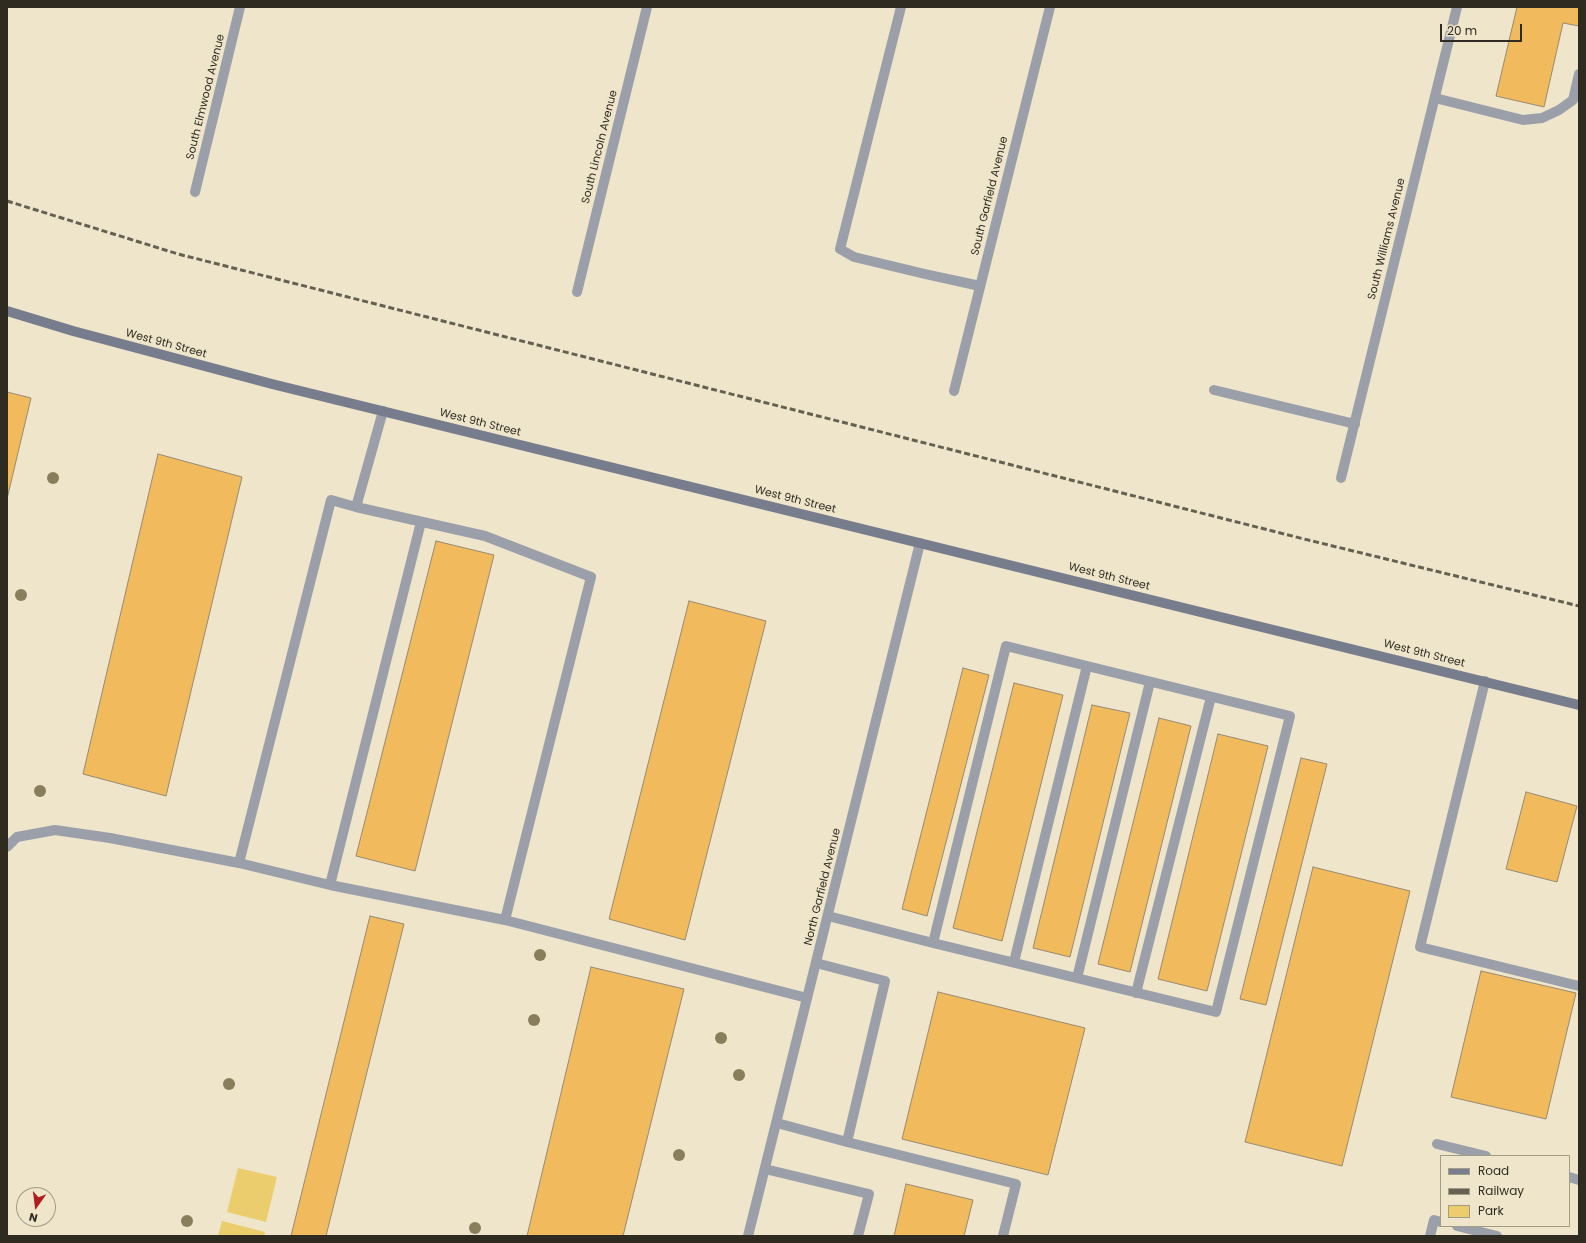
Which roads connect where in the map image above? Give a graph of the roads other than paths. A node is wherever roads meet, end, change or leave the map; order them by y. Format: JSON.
{"nodes":[{"id":1,"x":240,"y":7,"type":"edge"},
{"id":2,"x":647,"y":7,"type":"edge"},
{"id":3,"x":901,"y":7,"type":"edge"},
{"id":4,"x":1050,"y":7,"type":"edge"},
{"id":5,"x":1457,"y":7,"type":"edge"},
{"id":6,"x":1579,"y":74,"type":"edge"},
{"id":7,"x":1435,"y":98,"type":"junction"},
{"id":8,"x":195,"y":192,"type":"dead end"},
{"id":9,"x":980,"y":286,"type":"junction"},
{"id":10,"x":577,"y":292,"type":"dead end"},
{"id":11,"x":7,"y":310,"type":"edge"},
{"id":12,"x":1214,"y":390,"type":"dead end"},
{"id":13,"x":954,"y":391,"type":"dead end"},
{"id":14,"x":383,"y":411,"type":"junction"},
{"id":15,"x":1355,"y":424,"type":"junction"},
{"id":16,"x":1341,"y":478,"type":"dead end"},
{"id":17,"x":356,"y":507,"type":"junction"},
{"id":18,"x":421,"y":522,"type":"junction"},
{"id":19,"x":920,"y":543,"type":"junction"},
{"id":20,"x":1087,"y":666,"type":"junction"},
{"id":21,"x":1485,"y":681,"type":"junction"},
{"id":22,"x":1150,"y":682,"type":"junction"},
{"id":23,"x":1211,"y":697,"type":"junction"},
{"id":24,"x":1579,"y":705,"type":"edge"},
{"id":25,"x":7,"y":848,"type":"edge"},
{"id":26,"x":239,"y":864,"type":"junction"},
{"id":27,"x":330,"y":885,"type":"junction"},
{"id":28,"x":828,"y":916,"type":"junction"},
{"id":29,"x":505,"y":920,"type":"junction"},
{"id":30,"x":933,"y":943,"type":"junction"},
{"id":31,"x":1014,"y":962,"type":"junction"},
{"id":32,"x":816,"y":963,"type":"junction"},
{"id":33,"x":1077,"y":978,"type":"junction"},
{"id":34,"x":1579,"y":986,"type":"edge"},
{"id":35,"x":1136,"y":992,"type":"junction"},
{"id":36,"x":807,"y":998,"type":"junction"},
{"id":37,"x":777,"y":1123,"type":"junction"},
{"id":38,"x":847,"y":1142,"type":"junction"},
{"id":39,"x":1437,"y":1144,"type":"dead end"},
{"id":40,"x":1482,"y":1155,"type":"edge"},
{"id":41,"x":765,"y":1169,"type":"junction"},
{"id":42,"x":1440,"y":1222,"type":"edge"},
{"id":43,"x":1461,"y":1227,"type":"edge"},
{"id":44,"x":748,"y":1236,"type":"edge"},
{"id":45,"x":858,"y":1236,"type":"edge"},
{"id":46,"x":1003,"y":1236,"type":"edge"},
{"id":47,"x":1430,"y":1236,"type":"edge"},
{"id":48,"x":1497,"y":1236,"type":"edge"}],
"edges":[{"from":1,"to":8,"type":"street","name":"South Elmwood Avenue"},
{"from":2,"to":10,"type":"street","name":"South Lincoln Avenue"},
{"from":3,"to":9,"type":"street"},
{"from":4,"to":9,"type":"street","name":"South Garfield Avenue"},
{"from":5,"to":7,"type":"street","name":"South Williams Avenue"},
{"from":6,"to":7,"type":"street"},
{"from":7,"to":15,"type":"street","name":"South Williams Avenue"},
{"from":9,"to":13,"type":"street","name":"South Garfield Avenue"},
{"from":11,"to":14,"type":"street","name":"West 9th Street"},
{"from":12,"to":15,"type":"street"},
{"from":14,"to":17,"type":"street"},
{"from":14,"to":19,"type":"street","name":"West 9th Street"},
{"from":15,"to":16,"type":"street","name":"South Williams Avenue"},
{"from":17,"to":18,"type":"street"},
{"from":17,"to":26,"type":"street"},
{"from":18,"to":27,"type":"street"},
{"from":18,"to":29,"type":"street"},
{"from":19,"to":21,"type":"street","name":"West 9th Street"},
{"from":19,"to":28,"type":"street","name":"North Garfield Avenue"},
{"from":20,"to":22,"type":"street"},
{"from":20,"to":30,"type":"street"},
{"from":20,"to":31,"type":"street"},
{"from":21,"to":24,"type":"street","name":"West 9th Street"},
{"from":21,"to":34,"type":"street"},
{"from":22,"to":23,"type":"street"},
{"from":22,"to":33,"type":"street"},
{"from":23,"to":35,"type":"street"},
{"from":23,"to":35,"type":"street"},
{"from":25,"to":26,"type":"street"},
{"from":26,"to":27,"type":"street"},
{"from":27,"to":29,"type":"street"},
{"from":28,"to":30,"type":"street"},
{"from":28,"to":32,"type":"street","name":"North Garfield Avenue"},
{"from":29,"to":36,"type":"street"},
{"from":30,"to":31,"type":"street"},
{"from":31,"to":33,"type":"street"},
{"from":32,"to":36,"type":"street","name":"North Garfield Avenue"},
{"from":32,"to":38,"type":"street"},
{"from":33,"to":35,"type":"street"},
{"from":36,"to":37,"type":"street","name":"North Garfield Avenue"},
{"from":37,"to":38,"type":"street"},
{"from":37,"to":41,"type":"street","name":"North Garfield Avenue"},
{"from":38,"to":46,"type":"street"},
{"from":39,"to":40,"type":"street"},
{"from":41,"to":44,"type":"street","name":"North Garfield Avenue"},
{"from":41,"to":45,"type":"street"},
{"from":42,"to":47,"type":"street"},
{"from":43,"to":48,"type":"street"}]}
